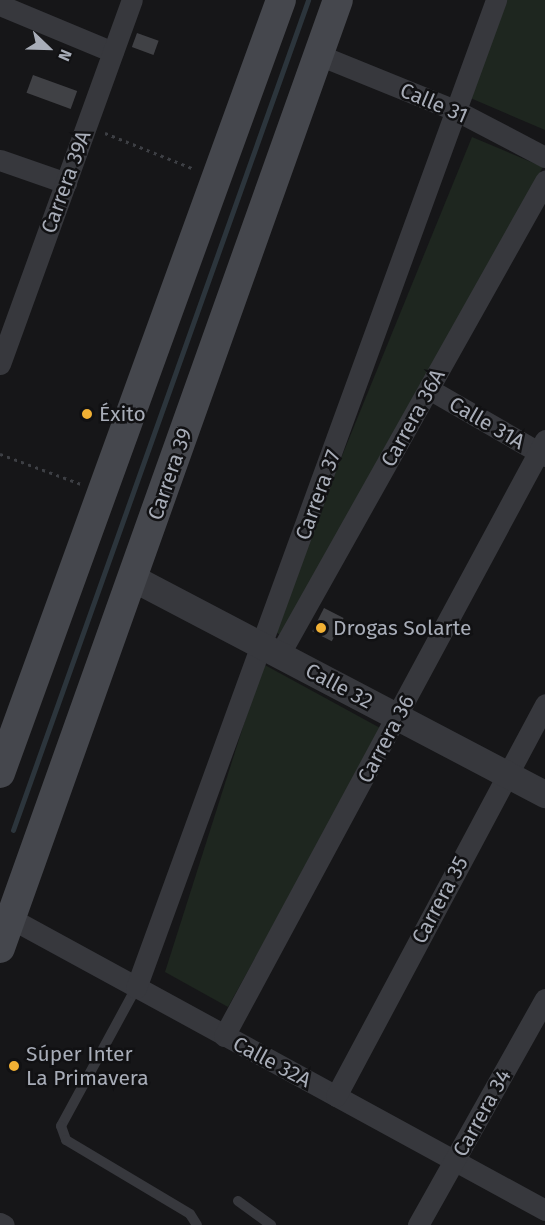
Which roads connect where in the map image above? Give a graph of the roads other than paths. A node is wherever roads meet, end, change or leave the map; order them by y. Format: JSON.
{"nodes":[{"id":1,"x":132,"y":0,"type":"edge"},
{"id":2,"x":281,"y":0,"type":"edge"},
{"id":3,"x":338,"y":0,"type":"edge"},
{"id":4,"x":496,"y":0,"type":"edge"},
{"id":5,"x":0,"y":4,"type":"edge"},
{"id":6,"x":113,"y":52,"type":"junction"},
{"id":7,"x":319,"y":55,"type":"junction"},
{"id":8,"x":457,"y":111,"type":"junction"},
{"id":9,"x":545,"y":157,"type":"edge"},
{"id":10,"x":0,"y":160,"type":"edge"},
{"id":11,"x":545,"y":181,"type":"edge"},
{"id":12,"x":66,"y":183,"type":"junction"},
{"id":13,"x":0,"y":364,"type":"edge"},
{"id":14,"x":429,"y":389,"type":"junction"},
{"id":15,"x":543,"y":450,"type":"edge"},
{"id":16,"x":133,"y":578,"type":"junction"},
{"id":17,"x":271,"y":650,"type":"junction"},
{"id":18,"x":545,"y":704,"type":"edge"},
{"id":19,"x":398,"y":717,"type":"junction"},
{"id":20,"x":0,"y":773,"type":"edge"},
{"id":21,"x":507,"y":774,"type":"junction"},
{"id":22,"x":545,"y":794,"type":"edge"},
{"id":23,"x":32,"y":860,"type":"junction"},
{"id":24,"x":0,"y":879,"type":"edge"},
{"id":25,"x":3,"y":930,"type":"edge"},
{"id":26,"x":136,"y":988,"type":"junction"},
{"id":27,"x":545,"y":999,"type":"edge"},
{"id":28,"x":224,"y":1036,"type":"junction"},
{"id":29,"x":336,"y":1096,"type":"junction"},
{"id":30,"x":455,"y":1161,"type":"junction"},
{"id":31,"x":238,"y":1201,"type":"dead end"},
{"id":32,"x":545,"y":1210,"type":"edge"},
{"id":33,"x":0,"y":1223,"type":"edge"},
{"id":34,"x":4,"y":1225,"type":"edge"},
{"id":35,"x":197,"y":1225,"type":"edge"},
{"id":36,"x":271,"y":1225,"type":"edge"},
{"id":37,"x":418,"y":1225,"type":"edge"}],
"edges":[{"from":1,"to":6,"type":"street","name":"Carrera 39A"},
{"from":2,"to":20,"type":"main road"},
{"from":3,"to":7,"type":"main road","name":"Carrera 39"},
{"from":4,"to":8,"type":"street","name":"Carrera 37"},
{"from":5,"to":6,"type":"street"},
{"from":6,"to":12,"type":"street","name":"Carrera 39A"},
{"from":7,"to":8,"type":"street","name":"Calle 31"},
{"from":7,"to":16,"type":"main road","name":"Carrera 39"},
{"from":8,"to":9,"type":"street","name":"Calle 31"},
{"from":8,"to":17,"type":"street","name":"Carrera 37"},
{"from":10,"to":12,"type":"street"},
{"from":11,"to":14,"type":"street","name":"Carrera 36A"},
{"from":12,"to":13,"type":"street","name":"Carrera 39A"},
{"from":14,"to":15,"type":"street","name":"Calle 31A"},
{"from":14,"to":17,"type":"street","name":"Carrera 36A"},
{"from":15,"to":19,"type":"street","name":"Carrera 36"},
{"from":16,"to":17,"type":"street","name":"Calle 32"},
{"from":16,"to":23,"type":"main road","name":"Carrera 39"},
{"from":17,"to":19,"type":"street","name":"Calle 32"},
{"from":17,"to":26,"type":"street","name":"Carrera 37"},
{"from":18,"to":21,"type":"street","name":"Carrera 35"},
{"from":19,"to":21,"type":"street","name":"Calle 32"},
{"from":19,"to":28,"type":"street","name":"Carrera 36"},
{"from":21,"to":22,"type":"street","name":"Calle 32"},
{"from":21,"to":29,"type":"street","name":"Carrera 35"},
{"from":23,"to":24,"type":"main road"},
{"from":23,"to":25,"type":"main road","name":"Carrera 39"},
{"from":25,"to":26,"type":"street","name":"Calle 32A"},
{"from":26,"to":28,"type":"street","name":"Calle 32A"},
{"from":26,"to":35,"type":"lane"},
{"from":27,"to":30,"type":"street","name":"Carrera 34"},
{"from":28,"to":29,"type":"street","name":"Calle 32A"},
{"from":29,"to":30,"type":"street","name":"Calle 32A"},
{"from":30,"to":32,"type":"street","name":"Calle 32A"},
{"from":30,"to":37,"type":"street","name":"Carrera 34"},
{"from":31,"to":36,"type":"lane"},
{"from":33,"to":34,"type":"street"}]}
